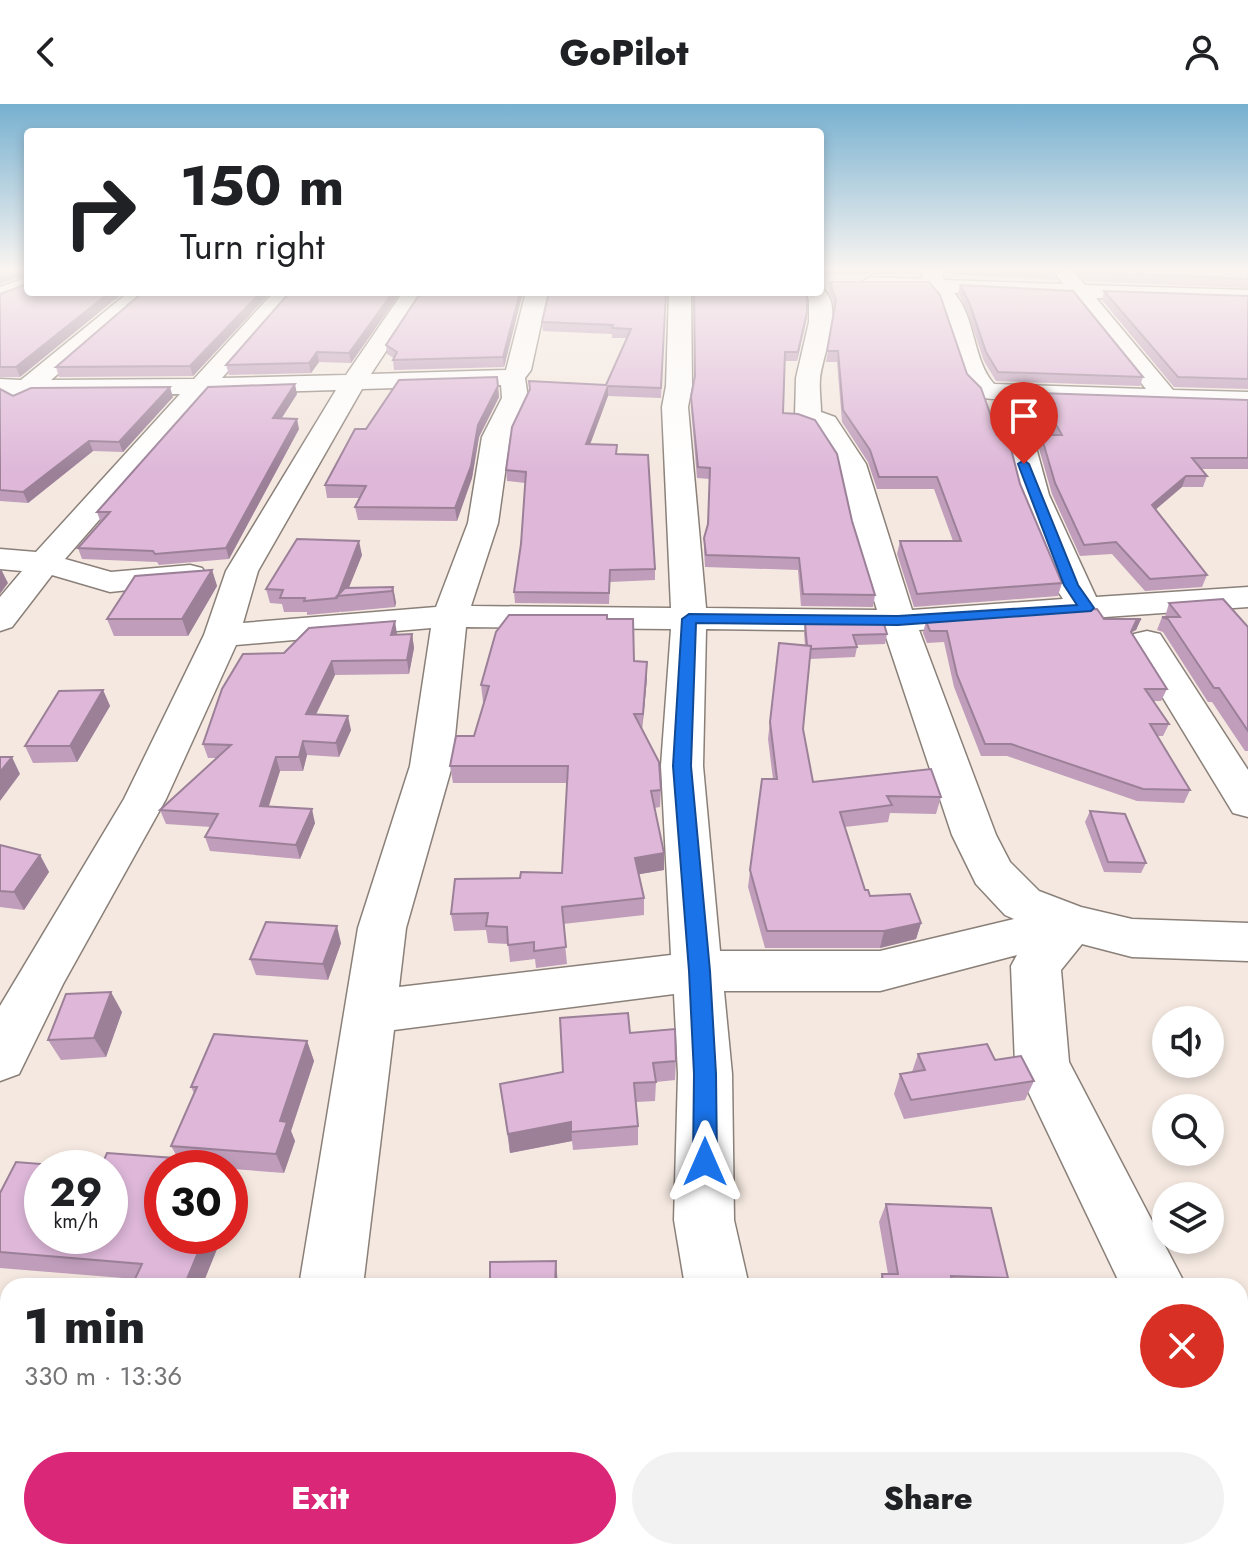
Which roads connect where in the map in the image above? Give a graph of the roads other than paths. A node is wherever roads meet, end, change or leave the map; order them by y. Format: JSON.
{"nodes":[{"id":1,"x":88,"y":336,"type":"edge"},
{"id":2,"x":247,"y":336,"type":"edge"},
{"id":3,"x":384,"y":336,"type":"edge"},
{"id":4,"x":527,"y":336,"type":"edge"},
{"id":5,"x":680,"y":336,"type":"edge"},
{"id":6,"x":816,"y":336,"type":"edge"},
{"id":7,"x":961,"y":336,"type":"edge"},
{"id":8,"x":1115,"y":336,"type":"edge"},
{"id":9,"x":513,"y":377,"type":"junction"},
{"id":10,"x":354,"y":381,"type":"junction"},
{"id":11,"x":0,"y":387,"type":"edge"},
{"id":12,"x":26,"y":387,"type":"junction"},
{"id":13,"x":201,"y":387,"type":"junction"},
{"id":14,"x":1008,"y":390,"type":"junction"},
{"id":15,"x":1166,"y":397,"type":"junction"},
{"id":16,"x":1248,"y":400,"type":"edge"},
{"id":17,"x":0,"y":414,"type":"edge"},
{"id":18,"x":0,"y":559,"type":"edge"},
{"id":19,"x":45,"y":563,"type":"junction"},
{"id":20,"x":242,"y":571,"type":"junction"},
{"id":21,"x":1248,"y":597,"type":"edge"},
{"id":22,"x":1086,"y":608,"type":"junction"},
{"id":23,"x":450,"y":616,"type":"junction"},
{"id":24,"x":689,"y":619,"type":"junction"},
{"id":25,"x":0,"y":620,"type":"edge"},
{"id":26,"x":898,"y":621,"type":"junction"},
{"id":27,"x":222,"y":635,"type":"junction"},
{"id":28,"x":1147,"y":642,"type":"dead end"},
{"id":29,"x":1248,"y":803,"type":"edge"},
{"id":30,"x":1072,"y":923,"type":"junction"},
{"id":31,"x":1248,"y":942,"type":"edge"},
{"id":32,"x":700,"y":971,"type":"junction"},
{"id":33,"x":369,"y":1012,"type":"junction"},
{"id":34,"x":0,"y":1058,"type":"edge"},
{"id":35,"x":332,"y":1278,"type":"edge"},
{"id":36,"x":715,"y":1278,"type":"edge"},
{"id":37,"x":1150,"y":1278,"type":"edge"}],
"edges":[{"from":1,"to":12,"type":"street"},
{"from":2,"to":13,"type":"street"},
{"from":3,"to":10,"type":"street"},
{"from":4,"to":9,"type":"street"},
{"from":5,"to":24,"type":"street"},
{"from":6,"to":26,"type":"street"},
{"from":7,"to":14,"type":"street"},
{"from":8,"to":15,"type":"street"},
{"from":9,"to":10,"type":"street"},
{"from":9,"to":23,"type":"street"},
{"from":10,"to":13,"type":"street"},
{"from":10,"to":20,"type":"street"},
{"from":11,"to":12,"type":"street"},
{"from":12,"to":13,"type":"street"},
{"from":12,"to":17,"type":"street"},
{"from":13,"to":19,"type":"street"},
{"from":14,"to":15,"type":"street"},
{"from":14,"to":22,"type":"street"},
{"from":15,"to":16,"type":"street"},
{"from":18,"to":19,"type":"street"},
{"from":19,"to":20,"type":"street"},
{"from":19,"to":25,"type":"street"},
{"from":20,"to":27,"type":"street"},
{"from":21,"to":22,"type":"street"},
{"from":22,"to":26,"type":"street"},
{"from":23,"to":24,"type":"street"},
{"from":23,"to":27,"type":"street"},
{"from":23,"to":33,"type":"street"},
{"from":24,"to":26,"type":"street"},
{"from":24,"to":32,"type":"street"},
{"from":26,"to":30,"type":"street"},
{"from":27,"to":34,"type":"street"},
{"from":28,"to":29,"type":"street"},
{"from":30,"to":31,"type":"street"},
{"from":30,"to":32,"type":"street"},
{"from":30,"to":37,"type":"street"},
{"from":32,"to":33,"type":"street"},
{"from":32,"to":36,"type":"street"},
{"from":33,"to":35,"type":"street"}]}
